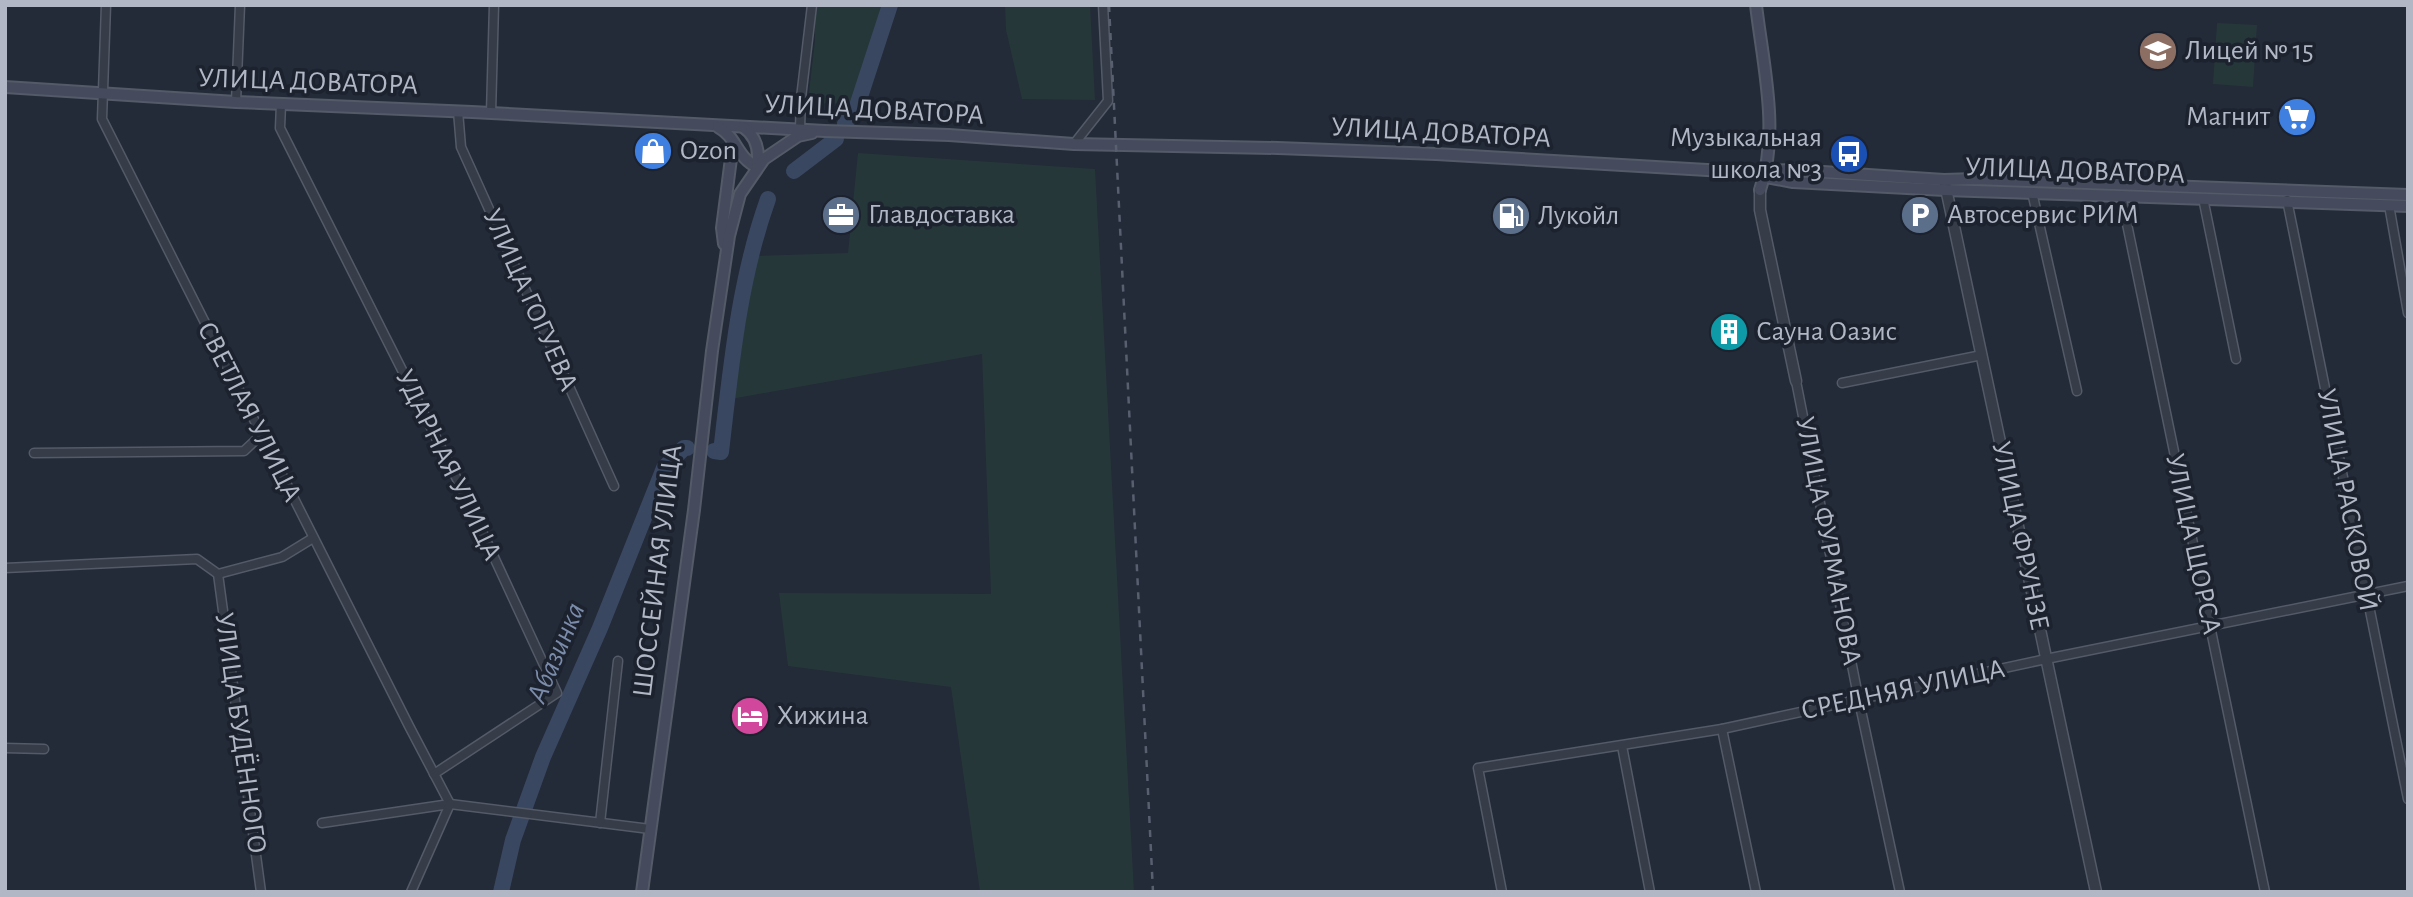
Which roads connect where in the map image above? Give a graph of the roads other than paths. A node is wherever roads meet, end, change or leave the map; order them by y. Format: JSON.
{"nodes":[{"id":1,"x":106,"y":5,"type":"edge"},
{"id":2,"x":240,"y":5,"type":"edge"},
{"id":3,"x":494,"y":5,"type":"edge"},
{"id":4,"x":812,"y":5,"type":"edge"},
{"id":5,"x":1103,"y":5,"type":"edge"},
{"id":6,"x":1749,"y":5,"type":"edge"},
{"id":7,"x":1756,"y":5,"type":"edge"},
{"id":8,"x":5,"y":87,"type":"edge"},
{"id":9,"x":102,"y":94,"type":"junction"},
{"id":10,"x":236,"y":102,"type":"junction"},
{"id":11,"x":281,"y":104,"type":"junction"},
{"id":12,"x":458,"y":111,"type":"junction"},
{"id":13,"x":491,"y":113,"type":"junction"},
{"id":14,"x":712,"y":125,"type":"junction"},
{"id":15,"x":743,"y":127,"type":"junction"},
{"id":16,"x":800,"y":129,"type":"junction"},
{"id":17,"x":825,"y":131,"type":"junction"},
{"id":18,"x":733,"y":143,"type":"junction"},
{"id":19,"x":1074,"y":144,"type":"junction"},
{"id":20,"x":757,"y":167,"type":"junction"},
{"id":21,"x":1763,"y":174,"type":"junction"},
{"id":22,"x":1945,"y":185,"type":"junction"},
{"id":23,"x":1760,"y":190,"type":"joint"},
{"id":24,"x":2032,"y":192,"type":"junction"},
{"id":25,"x":2121,"y":195,"type":"junction"},
{"id":26,"x":2408,"y":195,"type":"edge"},
{"id":27,"x":2203,"y":198,"type":"junction"},
{"id":28,"x":2287,"y":200,"type":"junction"},
{"id":29,"x":2389,"y":205,"type":"junction"},
{"id":30,"x":2408,"y":206,"type":"edge"},
{"id":31,"x":726,"y":256,"type":"junction"},
{"id":32,"x":2408,"y":313,"type":"edge"},
{"id":33,"x":1982,"y":355,"type":"junction"},
{"id":34,"x":2236,"y":359,"type":"dead end"},
{"id":35,"x":1796,"y":381,"type":"joint"},
{"id":36,"x":1842,"y":383,"type":"dead end"},
{"id":37,"x":2077,"y":391,"type":"dead end"},
{"id":38,"x":261,"y":435,"type":"junction"},
{"id":39,"x":34,"y":453,"type":"dead end"},
{"id":40,"x":614,"y":486,"type":"dead end"},
{"id":41,"x":313,"y":538,"type":"junction"},
{"id":42,"x":5,"y":568,"type":"edge"},
{"id":43,"x":219,"y":574,"type":"junction"},
{"id":44,"x":2408,"y":586,"type":"edge"},
{"id":45,"x":2366,"y":595,"type":"junction"},
{"id":46,"x":2210,"y":626,"type":"junction"},
{"id":47,"x":2046,"y":659,"type":"junction"},
{"id":48,"x":618,"y":662,"type":"dead end"},
{"id":49,"x":1859,"y":701,"type":"junction"},
{"id":50,"x":1722,"y":729,"type":"junction"},
{"id":51,"x":1622,"y":746,"type":"junction"},
{"id":52,"x":5,"y":748,"type":"edge"},
{"id":53,"x":44,"y":749,"type":"dead end"},
{"id":54,"x":434,"y":774,"type":"junction"},
{"id":55,"x":2408,"y":799,"type":"edge"},
{"id":56,"x":450,"y":804,"type":"junction"},
{"id":57,"x":322,"y":823,"type":"dead end"},
{"id":58,"x":600,"y":823,"type":"junction"},
{"id":59,"x":648,"y":829,"type":"junction"},
{"id":60,"x":261,"y":892,"type":"edge"},
{"id":61,"x":411,"y":892,"type":"edge"},
{"id":62,"x":637,"y":892,"type":"edge"},
{"id":63,"x":642,"y":892,"type":"edge"},
{"id":64,"x":1502,"y":892,"type":"edge"},
{"id":65,"x":1650,"y":892,"type":"edge"},
{"id":66,"x":1756,"y":892,"type":"edge"},
{"id":67,"x":1900,"y":892,"type":"edge"},
{"id":68,"x":2096,"y":892,"type":"edge"},
{"id":69,"x":2265,"y":892,"type":"edge"}],
"edges":[{"from":1,"to":9,"type":"street","name":"СВЕТЛАЯ УЛИЦА"},
{"from":2,"to":10,"type":"street"},
{"from":3,"to":13,"type":"street"},
{"from":4,"to":16,"type":"street"},
{"from":5,"to":19,"type":"street"},
{"from":6,"to":21,"type":"main road"},
{"from":7,"to":21,"type":"main road"},
{"from":8,"to":9,"type":"main road","name":"УЛИЦА ДОВАТОРА"},
{"from":9,"to":10,"type":"main road","name":"УЛИЦА ДОВАТОРА"},
{"from":9,"to":38,"type":"street","name":"СВЕТЛАЯ УЛИЦА"},
{"from":10,"to":11,"type":"main road","name":"УЛИЦА ДОВАТОРА"},
{"from":11,"to":12,"type":"main road","name":"УЛИЦА ДОВАТОРА"},
{"from":11,"to":54,"type":"street","name":"УДАРНАЯ УЛИЦА"},
{"from":12,"to":13,"type":"main road","name":"УЛИЦА ДОВАТОРА"},
{"from":12,"to":40,"type":"street","name":"УЛИЦА ГОГУЕВА"},
{"from":13,"to":14,"type":"main road","name":"УЛИЦА ДОВАТОРА"},
{"from":14,"to":15,"type":"main road","name":"УЛИЦА ДОВАТОРА"},
{"from":14,"to":18,"type":"main road"},
{"from":15,"to":16,"type":"main road","name":"УЛИЦА ДОВАТОРА"},
{"from":15,"to":20,"type":"main road"},
{"from":16,"to":17,"type":"main road","name":"УЛИЦА ДОВАТОРА"},
{"from":17,"to":19,"type":"main road","name":"УЛИЦА ДОВАТОРА"},
{"from":17,"to":20,"type":"main road"},
{"from":18,"to":20,"type":"main road"},
{"from":18,"to":31,"type":"main road","name":"ШОССЕЙНАЯ УЛИЦА"},
{"from":19,"to":21,"type":"main road","name":"УЛИЦА ДОВАТОРА"},
{"from":20,"to":31,"type":"main road","name":"ШОССЕЙНАЯ УЛИЦА"},
{"from":21,"to":22,"type":"main road","name":"УЛИЦА ДОВАТОРА"},
{"from":21,"to":23,"type":"main road"},
{"from":22,"to":24,"type":"main road","name":"УЛИЦА ДОВАТОРА"},
{"from":22,"to":26,"type":"main road","name":"УЛИЦА ДОВАТОРА"},
{"from":22,"to":33,"type":"street","name":"УЛИЦА ФРУНЗЕ"},
{"from":23,"to":35,"type":"street","name":"УЛИЦА ФУРМАНОВА"},
{"from":24,"to":25,"type":"main road","name":"УЛИЦА ДОВАТОРА"},
{"from":24,"to":37,"type":"street"},
{"from":25,"to":27,"type":"main road","name":"УЛИЦА ДОВАТОРА"},
{"from":25,"to":46,"type":"street","name":"УЛИЦА ЩОРСА"},
{"from":27,"to":28,"type":"main road","name":"УЛИЦА ДОВАТОРА"},
{"from":27,"to":34,"type":"street"},
{"from":28,"to":29,"type":"main road","name":"УЛИЦА ДОВАТОРА"},
{"from":28,"to":45,"type":"street","name":"УЛИЦА РАСКОВОЙ"},
{"from":29,"to":30,"type":"main road","name":"УЛИЦА ДОВАТОРА"},
{"from":29,"to":32,"type":"street"},
{"from":31,"to":59,"type":"main road","name":"ШОССЕЙНАЯ УЛИЦА"},
{"from":33,"to":36,"type":"street"},
{"from":33,"to":47,"type":"street","name":"УЛИЦА ФРУНЗЕ"},
{"from":35,"to":49,"type":"street","name":"УЛИЦА ФУРМАНОВА"},
{"from":38,"to":39,"type":"street"},
{"from":38,"to":41,"type":"street","name":"СВЕТЛАЯ УЛИЦА"},
{"from":41,"to":43,"type":"street"},
{"from":41,"to":54,"type":"street","name":"СВЕТЛАЯ УЛИЦА"},
{"from":42,"to":43,"type":"street"},
{"from":43,"to":60,"type":"street","name":"УЛИЦА БУДЁННОГО"},
{"from":44,"to":45,"type":"street","name":"СРЕДНЯЯ УЛИЦА"},
{"from":45,"to":46,"type":"street","name":"СРЕДНЯЯ УЛИЦА"},
{"from":45,"to":55,"type":"street","name":"УЛИЦА РАСКОВОЙ"},
{"from":46,"to":47,"type":"street","name":"СРЕДНЯЯ УЛИЦА"},
{"from":46,"to":69,"type":"street","name":"УЛИЦА ЩОРСА"},
{"from":47,"to":49,"type":"street","name":"СРЕДНЯЯ УЛИЦА"},
{"from":47,"to":68,"type":"street","name":"УЛИЦА ФРУНЗЕ"},
{"from":48,"to":58,"type":"street"},
{"from":49,"to":50,"type":"street","name":"СРЕДНЯЯ УЛИЦА"},
{"from":49,"to":67,"type":"street","name":"УЛИЦА ФУРМАНОВА"},
{"from":50,"to":51,"type":"street","name":"СРЕДНЯЯ УЛИЦА"},
{"from":50,"to":66,"type":"street"},
{"from":51,"to":64,"type":"street","name":"СРЕДНЯЯ УЛИЦА"},
{"from":51,"to":65,"type":"street"},
{"from":52,"to":53,"type":"street"},
{"from":54,"to":56,"type":"street","name":"СВЕТЛАЯ УЛИЦА"},
{"from":56,"to":57,"type":"street"},
{"from":56,"to":58,"type":"street"},
{"from":56,"to":61,"type":"street"},
{"from":58,"to":59,"type":"street"},
{"from":59,"to":62,"type":"main road","name":"ШОССЕЙНАЯ УЛИЦА"},
{"from":59,"to":63,"type":"main road","name":"ШОССЕЙНАЯ УЛИЦА"}]}
